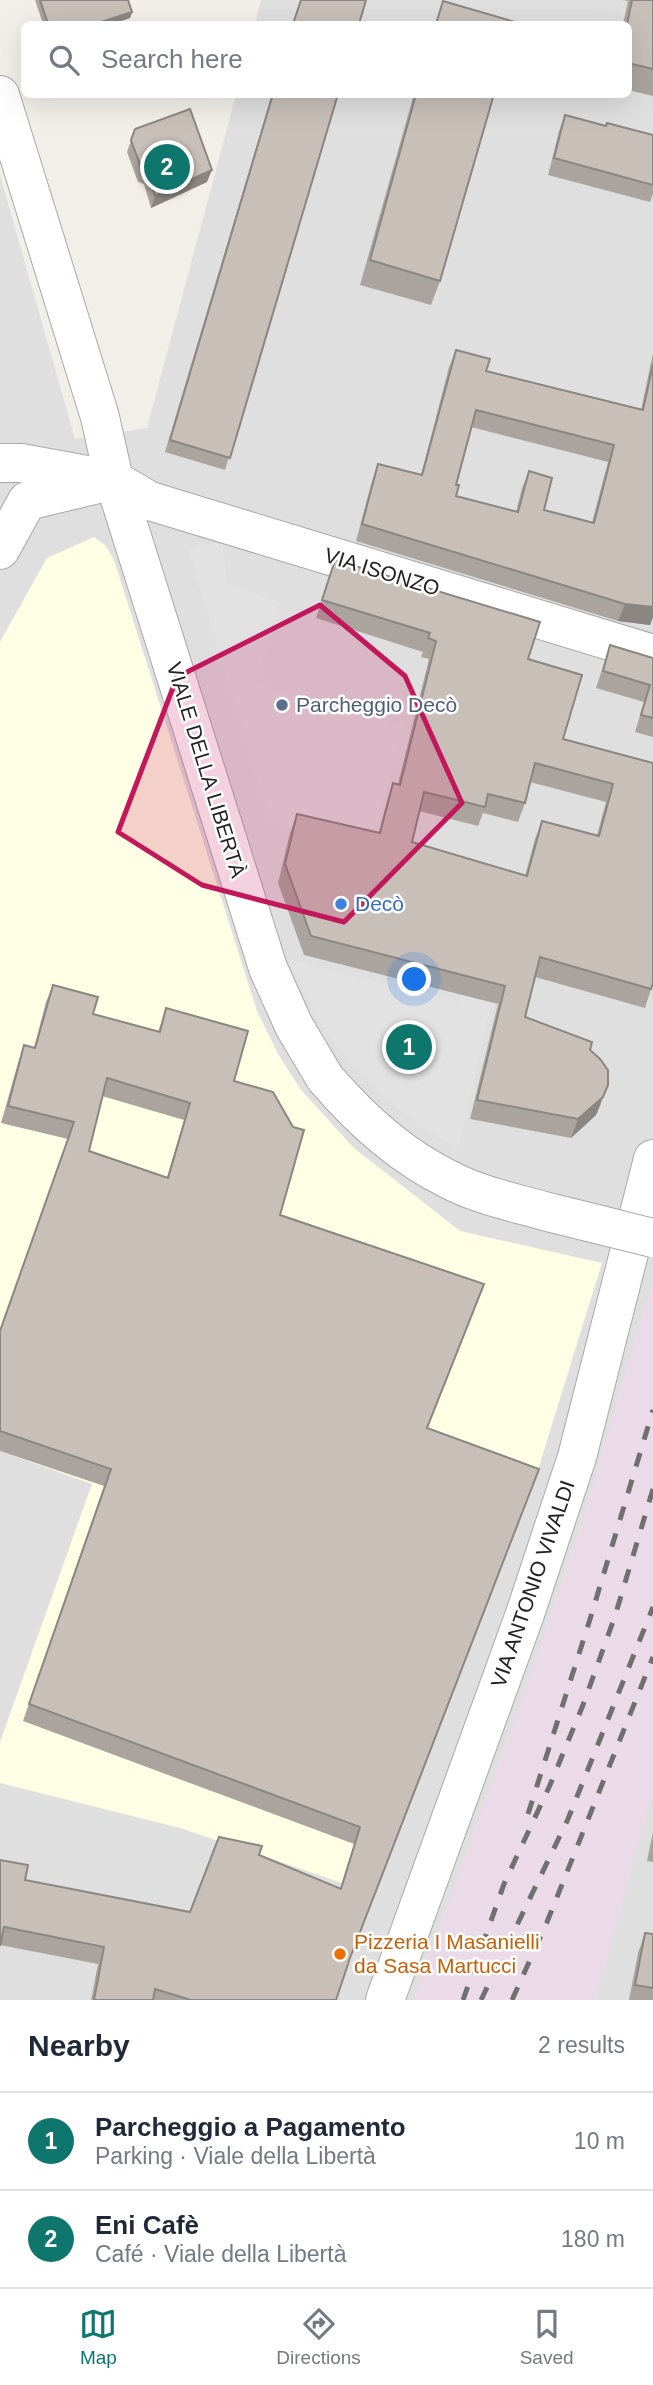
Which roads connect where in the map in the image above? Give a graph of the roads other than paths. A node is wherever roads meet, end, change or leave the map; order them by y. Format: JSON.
{"nodes":[{"id":1,"x":0,"y":95,"type":"edge"},
{"id":2,"x":0,"y":463,"type":"edge"},
{"id":3,"x":114,"y":480,"type":"junction"},
{"id":4,"x":0,"y":550,"type":"edge"},
{"id":5,"x":653,"y":654,"type":"edge"},
{"id":6,"x":653,"y":1159,"type":"edge"},
{"id":7,"x":653,"y":1238,"type":"edge"},
{"id":8,"x":385,"y":2000,"type":"edge"}],
"edges":[{"from":1,"to":3,"type":"street","name":"VIALE DELLA LIBERTÀ"},
{"from":2,"to":3,"type":"street","name":"VIA ISONZO"},
{"from":3,"to":4,"type":"street"},
{"from":3,"to":5,"type":"street","name":"VIA ISONZO"},
{"from":3,"to":7,"type":"street","name":"VIALE DELLA LIBERTÀ","bridge":true},
{"from":6,"to":8,"type":"street","name":"VIA ANTONIO VIVALDI"}]}
